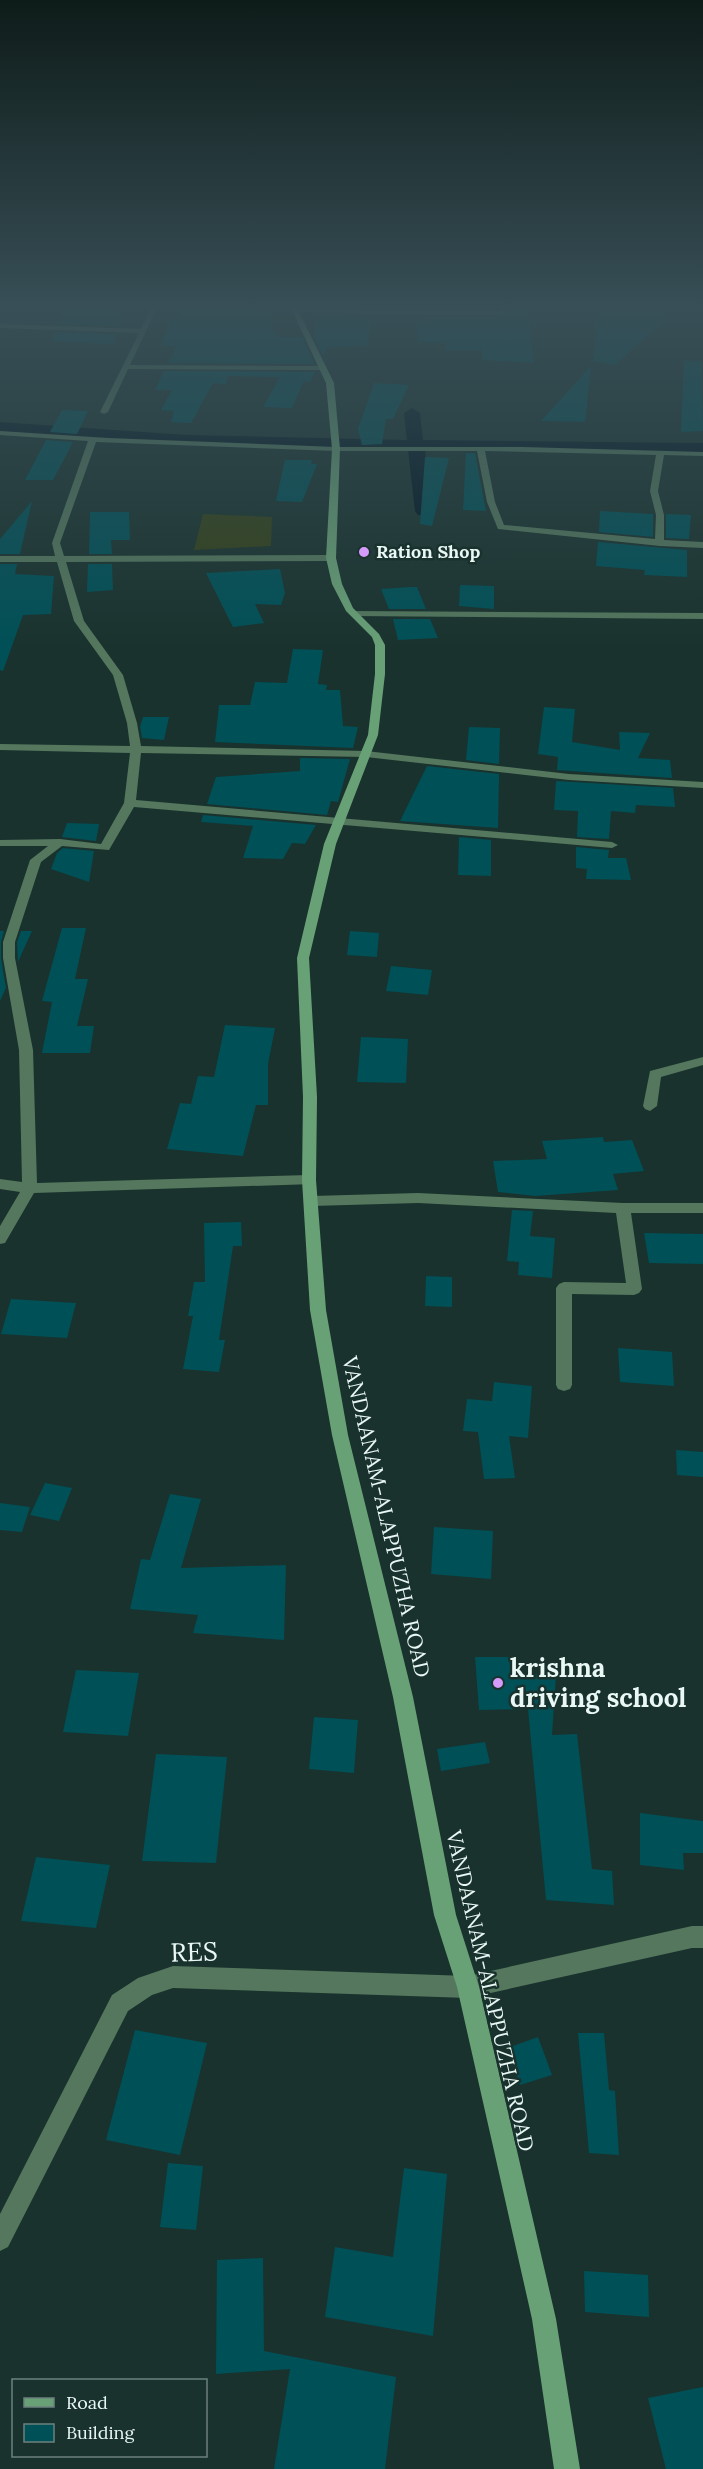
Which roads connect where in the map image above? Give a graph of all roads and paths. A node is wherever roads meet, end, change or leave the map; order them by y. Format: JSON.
{"nodes":[{"id":1,"x":334,"y":421,"type":"edge"},
{"id":2,"x":0,"y":433,"type":"edge"},
{"id":3,"x":93,"y":439,"type":"junction"},
{"id":4,"x":336,"y":446,"type":"junction"},
{"id":5,"x":481,"y":449,"type":"junction"},
{"id":6,"x":660,"y":454,"type":"junction"},
{"id":7,"x":703,"y":454,"type":"edge"},
{"id":8,"x":660,"y":543,"type":"junction"},
{"id":9,"x":703,"y":544,"type":"edge"},
{"id":10,"x":61,"y":557,"type":"junction"},
{"id":11,"x":331,"y":558,"type":"junction"},
{"id":12,"x":0,"y":559,"type":"edge"},
{"id":13,"x":354,"y":614,"type":"junction"},
{"id":14,"x":703,"y":616,"type":"edge"},
{"id":15,"x":0,"y":747,"type":"edge"},
{"id":16,"x":136,"y":750,"type":"junction"},
{"id":17,"x":366,"y":754,"type":"junction"},
{"id":18,"x":703,"y":785,"type":"edge"},
{"id":19,"x":130,"y":803,"type":"junction"},
{"id":20,"x":340,"y":820,"type":"junction"},
{"id":21,"x":60,"y":842,"type":"junction"},
{"id":22,"x":0,"y":843,"type":"edge"},
{"id":23,"x":612,"y":845,"type":"dead end"},
{"id":24,"x":703,"y":1062,"type":"edge"},
{"id":25,"x":650,"y":1106,"type":"dead end"},
{"id":26,"x":309,"y":1180,"type":"junction"},
{"id":27,"x":0,"y":1184,"type":"edge"},
{"id":28,"x":30,"y":1188,"type":"junction"},
{"id":29,"x":312,"y":1201,"type":"junction"},
{"id":30,"x":624,"y":1208,"type":"junction"},
{"id":31,"x":703,"y":1208,"type":"edge"},
{"id":32,"x":0,"y":1239,"type":"edge"},
{"id":33,"x":564,"y":1385,"type":"dead end"},
{"id":34,"x":703,"y":1936,"type":"edge"},
{"id":35,"x":468,"y":1987,"type":"junction"},
{"id":36,"x":0,"y":2239,"type":"edge"},
{"id":37,"x":567,"y":2469,"type":"edge"}],
"edges":[{"from":1,"to":4,"type":"main road","name":"VANDAANAM-ALAPPUZHA ROAD"},
{"from":2,"to":3,"type":"street"},
{"from":3,"to":4,"type":"street"},
{"from":3,"to":10,"type":"street"},
{"from":4,"to":5,"type":"street"},
{"from":4,"to":11,"type":"main road","name":"VANDAANAM-ALAPPUZHA ROAD"},
{"from":5,"to":6,"type":"street"},
{"from":5,"to":8,"type":"street"},
{"from":6,"to":7,"type":"street"},
{"from":6,"to":8,"type":"street"},
{"from":8,"to":9,"type":"street"},
{"from":10,"to":11,"type":"street"},
{"from":10,"to":12,"type":"street"},
{"from":10,"to":16,"type":"street"},
{"from":11,"to":13,"type":"main road","name":"VANDAANAM-ALAPPUZHA ROAD"},
{"from":13,"to":14,"type":"street"},
{"from":13,"to":17,"type":"main road","name":"VANDAANAM-ALAPPUZHA ROAD"},
{"from":15,"to":16,"type":"street"},
{"from":16,"to":17,"type":"street"},
{"from":16,"to":19,"type":"street"},
{"from":17,"to":18,"type":"street"},
{"from":17,"to":20,"type":"main road","name":"VANDAANAM-ALAPPUZHA ROAD"},
{"from":19,"to":20,"type":"street"},
{"from":19,"to":21,"type":"street"},
{"from":20,"to":23,"type":"street"},
{"from":20,"to":26,"type":"main road","name":"VANDAANAM-ALAPPUZHA ROAD"},
{"from":21,"to":22,"type":"street"},
{"from":21,"to":28,"type":"street"},
{"from":24,"to":25,"type":"street"},
{"from":26,"to":28,"type":"street"},
{"from":26,"to":29,"type":"main road","name":"VANDAANAM-ALAPPUZHA ROAD"},
{"from":27,"to":28,"type":"street"},
{"from":28,"to":32,"type":"street"},
{"from":29,"to":30,"type":"street"},
{"from":29,"to":35,"type":"main road","name":"VANDAANAM-ALAPPUZHA ROAD"},
{"from":30,"to":31,"type":"street"},
{"from":30,"to":33,"type":"street"},
{"from":34,"to":35,"type":"street","name":"RES"},
{"from":35,"to":36,"type":"street","name":"RES"},
{"from":35,"to":37,"type":"main road","name":"VANDAANAM-ALAPPUZHA ROAD"}]}
